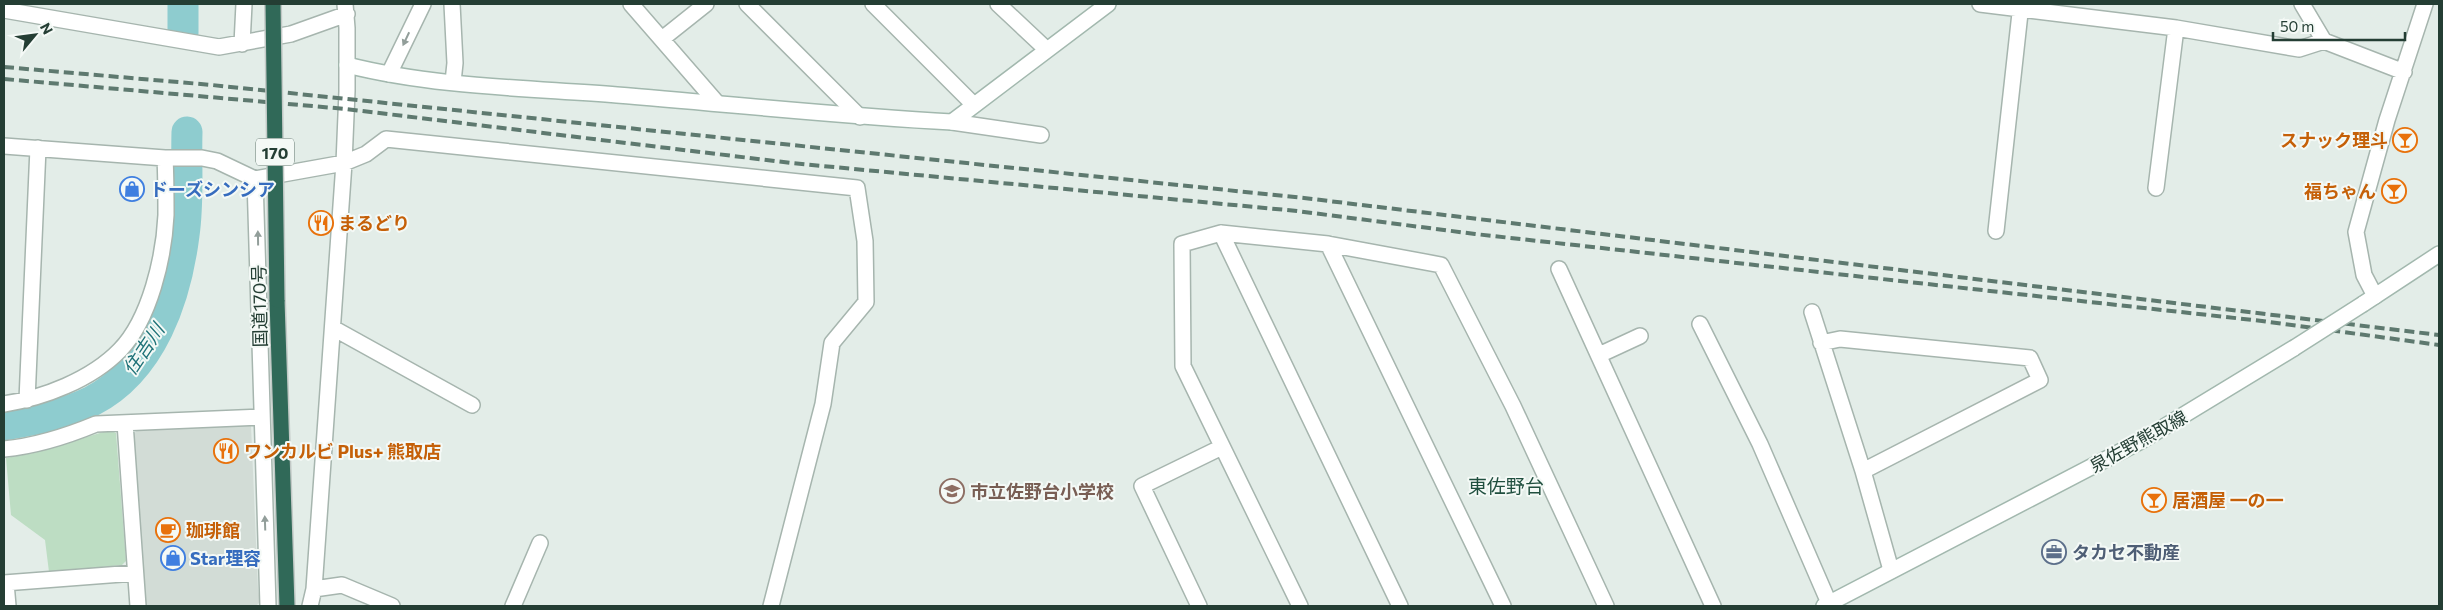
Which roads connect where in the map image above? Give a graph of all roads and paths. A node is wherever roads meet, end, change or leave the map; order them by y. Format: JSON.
{"nodes":[{"id":1,"x":244,"y":4,"type":"edge"},
{"id":2,"x":273,"y":4,"type":"edge"},
{"id":3,"x":423,"y":4,"type":"edge"},
{"id":4,"x":452,"y":4,"type":"edge"},
{"id":5,"x":631,"y":4,"type":"edge"},
{"id":6,"x":706,"y":4,"type":"edge"},
{"id":7,"x":748,"y":4,"type":"edge"},
{"id":8,"x":873,"y":4,"type":"edge"},
{"id":9,"x":998,"y":4,"type":"edge"},
{"id":10,"x":1108,"y":4,"type":"edge"},
{"id":11,"x":1980,"y":4,"type":"edge"},
{"id":12,"x":2302,"y":4,"type":"edge"},
{"id":13,"x":2425,"y":4,"type":"edge"},
{"id":14,"x":2021,"y":7,"type":"edge"},
{"id":15,"x":14,"y":9,"type":"edge"},
{"id":16,"x":346,"y":9,"type":"edge"},
{"id":17,"x":2176,"y":28,"type":"junction"},
{"id":18,"x":662,"y":39,"type":"junction"},
{"id":19,"x":2324,"y":41,"type":"junction"},
{"id":20,"x":242,"y":44,"type":"junction"},
{"id":21,"x":1046,"y":50,"type":"junction"},
{"id":22,"x":347,"y":65,"type":"junction"},
{"id":23,"x":2404,"y":72,"type":"junction"},
{"id":24,"x":389,"y":74,"type":"junction"},
{"id":25,"x":453,"y":82,"type":"junction"},
{"id":26,"x":717,"y":103,"type":"junction"},
{"id":27,"x":974,"y":105,"type":"junction"},
{"id":28,"x":860,"y":117,"type":"junction"},
{"id":29,"x":952,"y":122,"type":"junction"},
{"id":30,"x":1041,"y":135,"type":"dead end"},
{"id":31,"x":4,"y":146,"type":"edge"},
{"id":32,"x":38,"y":148,"type":"junction"},
{"id":33,"x":165,"y":158,"type":"junction"},
{"id":34,"x":344,"y":163,"type":"junction"},
{"id":35,"x":255,"y":179,"type":"junction"},
{"id":36,"x":2156,"y":188,"type":"dead end"},
{"id":37,"x":1996,"y":231,"type":"dead end"},
{"id":38,"x":1221,"y":233,"type":"junction"},
{"id":39,"x":1328,"y":244,"type":"junction"},
{"id":40,"x":2439,"y":254,"type":"edge"},
{"id":41,"x":1559,"y":269,"type":"dead end"},
{"id":42,"x":2369,"y":300,"type":"junction"},
{"id":43,"x":1812,"y":312,"type":"dead end"},
{"id":44,"x":1700,"y":324,"type":"dead end"},
{"id":45,"x":333,"y":328,"type":"junction"},
{"id":46,"x":1640,"y":336,"type":"dead end"},
{"id":47,"x":1821,"y":343,"type":"junction"},
{"id":48,"x":1599,"y":355,"type":"junction"},
{"id":49,"x":27,"y":400,"type":"junction"},
{"id":50,"x":4,"y":404,"type":"edge"},
{"id":51,"x":472,"y":405,"type":"dead end"},
{"id":52,"x":262,"y":418,"type":"junction"},
{"id":53,"x":125,"y":423,"type":"junction"},
{"id":54,"x":1222,"y":447,"type":"junction"},
{"id":55,"x":4,"y":449,"type":"edge"},
{"id":56,"x":1862,"y":471,"type":"junction"},
{"id":57,"x":540,"y":543,"type":"dead end"},
{"id":58,"x":1891,"y":570,"type":"junction"},
{"id":59,"x":135,"y":573,"type":"junction"},
{"id":60,"x":5,"y":583,"type":"edge"},
{"id":61,"x":314,"y":589,"type":"junction"},
{"id":62,"x":1826,"y":605,"type":"edge"},
{"id":63,"x":8,"y":606,"type":"edge"},
{"id":64,"x":138,"y":606,"type":"edge"},
{"id":65,"x":268,"y":606,"type":"edge"},
{"id":66,"x":287,"y":606,"type":"edge"},
{"id":67,"x":310,"y":606,"type":"edge"},
{"id":68,"x":392,"y":606,"type":"edge"},
{"id":69,"x":514,"y":606,"type":"edge"},
{"id":70,"x":771,"y":606,"type":"edge"},
{"id":71,"x":1199,"y":606,"type":"edge"},
{"id":72,"x":1300,"y":606,"type":"edge"},
{"id":73,"x":1400,"y":606,"type":"edge"},
{"id":74,"x":1503,"y":606,"type":"edge"},
{"id":75,"x":1606,"y":606,"type":"edge"},
{"id":76,"x":1713,"y":606,"type":"edge"}],
"edges":[{"from":1,"to":20,"type":"street"},
{"from":2,"to":66,"type":"highway","name":"国道170号","number":"170","bridge":true},
{"from":3,"to":24,"type":"street","one_way":true},
{"from":4,"to":25,"type":"street"},
{"from":5,"to":18,"type":"street"},
{"from":6,"to":18,"type":"street"},
{"from":7,"to":28,"type":"street"},
{"from":8,"to":27,"type":"street"},
{"from":9,"to":21,"type":"street"},
{"from":10,"to":21,"type":"street"},
{"from":11,"to":14,"type":"street"},
{"from":12,"to":19,"type":"street"},
{"from":13,"to":23,"type":"street"},
{"from":14,"to":17,"type":"street"},
{"from":14,"to":37,"type":"street"},
{"from":15,"to":20,"type":"street"},
{"from":16,"to":20,"type":"street"},
{"from":16,"to":22,"type":"street"},
{"from":17,"to":19,"type":"street"},
{"from":17,"to":36,"type":"street"},
{"from":18,"to":26,"type":"street"},
{"from":19,"to":23,"type":"street"},
{"from":21,"to":27,"type":"street"},
{"from":22,"to":24,"type":"street"},
{"from":22,"to":34,"type":"street"},
{"from":23,"to":42,"type":"street"},
{"from":24,"to":25,"type":"street"},
{"from":25,"to":26,"type":"street"},
{"from":26,"to":28,"type":"street"},
{"from":27,"to":29,"type":"street"},
{"from":28,"to":29,"type":"street"},
{"from":29,"to":30,"type":"street"},
{"from":31,"to":32,"type":"street"},
{"from":32,"to":33,"type":"street"},
{"from":32,"to":49,"type":"street"},
{"from":33,"to":35,"type":"street"},
{"from":33,"to":49,"type":"street"},
{"from":34,"to":35,"type":"street"},
{"from":34,"to":45,"type":"street"},
{"from":34,"to":70,"type":"street"},
{"from":52,"to":35,"type":"street","one_way":true},
{"from":38,"to":39,"type":"street"},
{"from":38,"to":54,"type":"street"},
{"from":38,"to":73,"type":"street"},
{"from":39,"to":74,"type":"street"},
{"from":39,"to":75,"type":"street"},
{"from":40,"to":42,"type":"street","name":"泉佐野熊取線"},
{"from":41,"to":48,"type":"street"},
{"from":42,"to":58,"type":"street","name":"泉佐野熊取線","bridge":true},
{"from":43,"to":47,"type":"street"},
{"from":44,"to":62,"type":"street"},
{"from":45,"to":51,"type":"street"},
{"from":45,"to":61,"type":"street"},
{"from":46,"to":48,"type":"street"},
{"from":47,"to":56,"type":"street"},
{"from":47,"to":56,"type":"street"},
{"from":48,"to":76,"type":"street"},
{"from":49,"to":50,"type":"street"},
{"from":52,"to":53,"type":"street"},
{"from":65,"to":52,"type":"street","one_way":true},
{"from":53,"to":55,"type":"street"},
{"from":53,"to":59,"type":"street"},
{"from":54,"to":71,"type":"street"},
{"from":54,"to":72,"type":"street"},
{"from":56,"to":58,"type":"street"},
{"from":57,"to":69,"type":"street"},
{"from":58,"to":62,"type":"street","name":"泉佐野熊取線"},
{"from":59,"to":60,"type":"street"},
{"from":59,"to":64,"type":"street"},
{"from":60,"to":63,"type":"street"},
{"from":61,"to":67,"type":"street"},
{"from":61,"to":68,"type":"street"}]}
